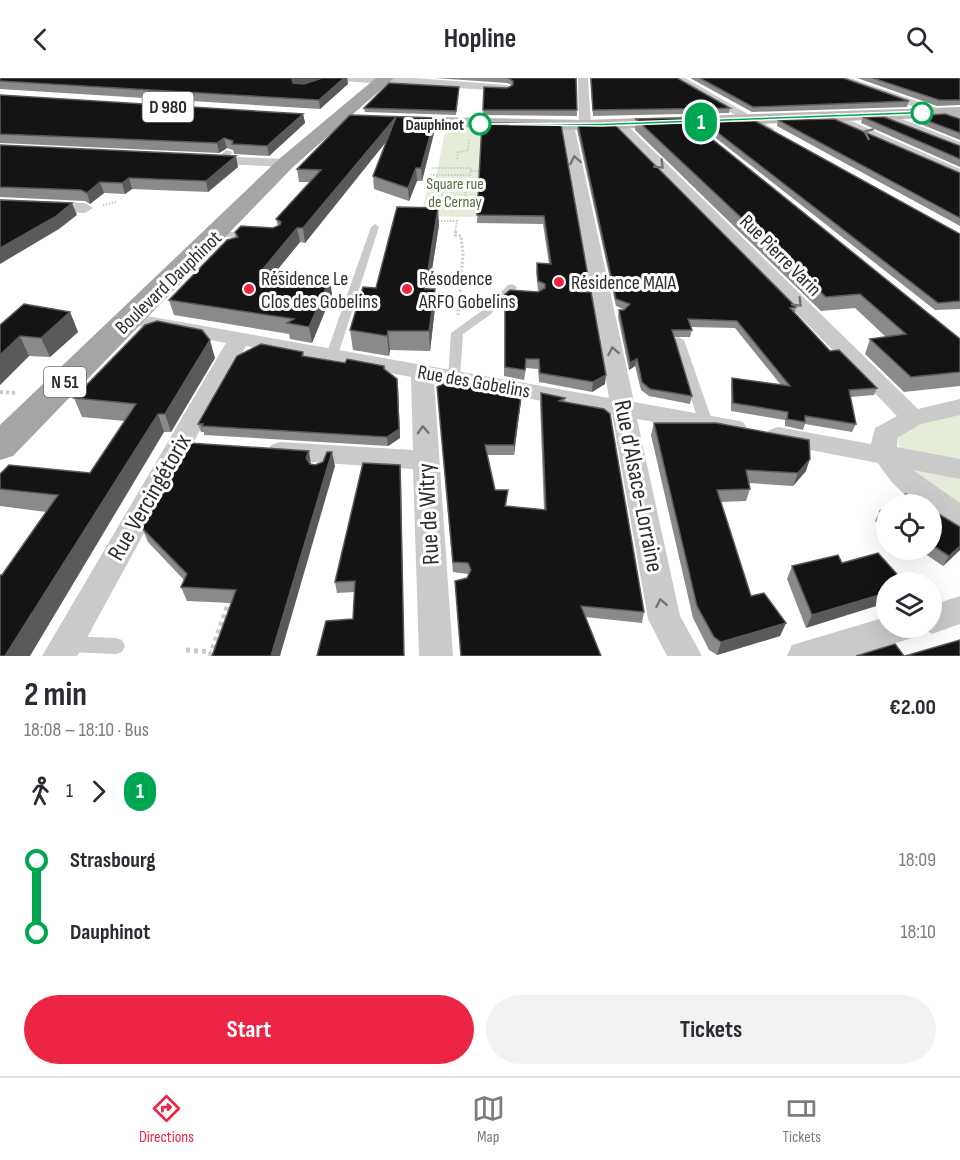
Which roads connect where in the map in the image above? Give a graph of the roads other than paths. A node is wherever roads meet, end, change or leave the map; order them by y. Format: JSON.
{"nodes":[{"id":1,"x":339,"y":78,"type":"edge"},
{"id":2,"x":583,"y":78,"type":"edge"},
{"id":3,"x":678,"y":78,"type":"edge"},
{"id":4,"x":840,"y":78,"type":"edge"},
{"id":5,"x":384,"y":79,"type":"edge"},
{"id":6,"x":456,"y":81,"type":"edge"},
{"id":7,"x":507,"y":88,"type":"edge"},
{"id":8,"x":938,"y":112,"type":"junction"},
{"id":9,"x":960,"y":112,"type":"edge"},
{"id":10,"x":882,"y":115,"type":"junction"},
{"id":11,"x":326,"y":117,"type":"junction"},
{"id":12,"x":833,"y":117,"type":"junction"},
{"id":13,"x":357,"y":119,"type":"edge"},
{"id":14,"x":378,"y":120,"type":"edge"},
{"id":15,"x":752,"y":120,"type":"junction"},
{"id":16,"x":960,"y":120,"type":"edge"},
{"id":17,"x":687,"y":122,"type":"junction"},
{"id":18,"x":618,"y":124,"type":"junction"},
{"id":19,"x":577,"y":125,"type":"junction"},
{"id":20,"x":779,"y":135,"type":"edge"},
{"id":21,"x":705,"y":137,"type":"edge"},
{"id":22,"x":960,"y":147,"type":"edge"},
{"id":23,"x":196,"y":159,"type":"edge"},
{"id":24,"x":286,"y":164,"type":"junction"},
{"id":25,"x":960,"y":174,"type":"edge"},
{"id":26,"x":0,"y":204,"type":"edge"},
{"id":27,"x":85,"y":208,"type":"edge"},
{"id":28,"x":375,"y":227,"type":"dead end"},
{"id":29,"x":264,"y":236,"type":"edge"},
{"id":30,"x":212,"y":243,"type":"junction"},
{"id":31,"x":511,"y":292,"type":"edge"},
{"id":32,"x":130,"y":319,"type":"junction"},
{"id":33,"x":238,"y":339,"type":"junction"},
{"id":34,"x":678,"y":340,"type":"edge"},
{"id":35,"x":332,"y":355,"type":"junction"},
{"id":36,"x":422,"y":372,"type":"junction"},
{"id":37,"x":454,"y":378,"type":"junction"},
{"id":38,"x":960,"y":407,"type":"edge"},
{"id":39,"x":625,"y":408,"type":"junction"},
{"id":40,"x":913,"y":418,"type":"junction"},
{"id":41,"x":706,"y":423,"type":"junction"},
{"id":42,"x":0,"y":447,"type":"edge"},
{"id":43,"x":259,"y":450,"type":"edge"},
{"id":44,"x":885,"y":455,"type":"junction"},
{"id":45,"x":425,"y":460,"type":"junction"},
{"id":46,"x":960,"y":469,"type":"edge"},
{"id":47,"x":960,"y":517,"type":"edge"},
{"id":48,"x":960,"y":610,"type":"edge"},
{"id":49,"x":942,"y":616,"type":"edge"},
{"id":50,"x":876,"y":635,"type":"edge"},
{"id":51,"x":116,"y":646,"type":"dead end"},
{"id":52,"x":62,"y":650,"type":"edge"},
{"id":53,"x":436,"y":656,"type":"edge"},
{"id":54,"x":685,"y":656,"type":"edge"},
{"id":55,"x":804,"y":656,"type":"edge"}],
"edges":[{"from":1,"to":5,"type":"street"},
{"from":2,"to":19,"type":"street","name":"Rue d'Alsace-Lorraine"},
{"from":3,"to":15,"type":"street"},
{"from":4,"to":8,"type":"street"},
{"from":5,"to":6,"type":"street"},
{"from":5,"to":11,"type":"main road","number":"N 51"},
{"from":6,"to":7,"type":"street"},
{"from":8,"to":9,"type":"main road"},
{"from":8,"to":10,"type":"main road"},
{"from":8,"to":16,"type":"street"},
{"from":10,"to":12,"type":"main road"},
{"from":10,"to":22,"type":"street"},
{"from":11,"to":13,"type":"main road"},
{"from":11,"to":24,"type":"main road","name":"Boulevard Dauphinot","number":"N 51"},
{"from":12,"to":15,"type":"main road"},
{"from":25,"to":12,"type":"street","one_way":true},
{"from":14,"to":19,"type":"main road"},
{"from":15,"to":17,"type":"main road"},
{"from":15,"to":20,"type":"street"},
{"from":17,"to":18,"type":"main road"},
{"from":17,"to":21,"type":"street"},
{"from":18,"to":19,"type":"main road"},
{"from":18,"to":40,"type":"street","name":"Rue Pierre Varin","one_way":true},
{"from":39,"to":19,"type":"street","name":"Rue d'Alsace-Lorraine","one_way":true},
{"from":23,"to":24,"type":"street"},
{"from":24,"to":30,"type":"main road","name":"Boulevard Dauphinot","number":"N 51"},
{"from":26,"to":27,"type":"street"},
{"from":28,"to":35,"type":"lane"},
{"from":29,"to":30,"type":"lane"},
{"from":30,"to":32,"type":"main road","name":"Boulevard Dauphinot","number":"N 51"},
{"from":31,"to":37,"type":"lane"},
{"from":32,"to":33,"type":"street","name":"Rue des Gobelins"},
{"from":32,"to":42,"type":"main road","name":"Boulevard Dauphinot","number":"N 51"},
{"from":33,"to":35,"type":"street","name":"Rue des Gobelins"},
{"from":33,"to":52,"type":"street","name":"Rue Vercingétorix"},
{"from":34,"to":41,"type":"lane"},
{"from":35,"to":36,"type":"street","name":"Rue des Gobelins"},
{"from":36,"to":37,"type":"street","name":"Rue des Gobelins"},
{"from":45,"to":36,"type":"street","name":"Rue de Witry","one_way":true},
{"from":37,"to":39,"type":"street","name":"Rue des Gobelins"},
{"from":38,"to":40,"type":"street"},
{"from":39,"to":41,"type":"street","name":"Rue des Gobelins"},
{"from":54,"to":39,"type":"street","name":"Rue d'Alsace-Lorraine","one_way":true},
{"from":40,"to":44,"type":"street"},
{"from":41,"to":44,"type":"street","name":"Rue des Gobelins"},
{"from":43,"to":45,"type":"street"},
{"from":44,"to":46,"type":"street","name":"Rue des Gobelins"},
{"from":44,"to":47,"type":"street"},
{"from":45,"to":53,"type":"street","name":"Rue de Witry"},
{"from":48,"to":49,"type":"street"},
{"from":50,"to":55,"type":"street"},
{"from":51,"to":52,"type":"lane"}]}
